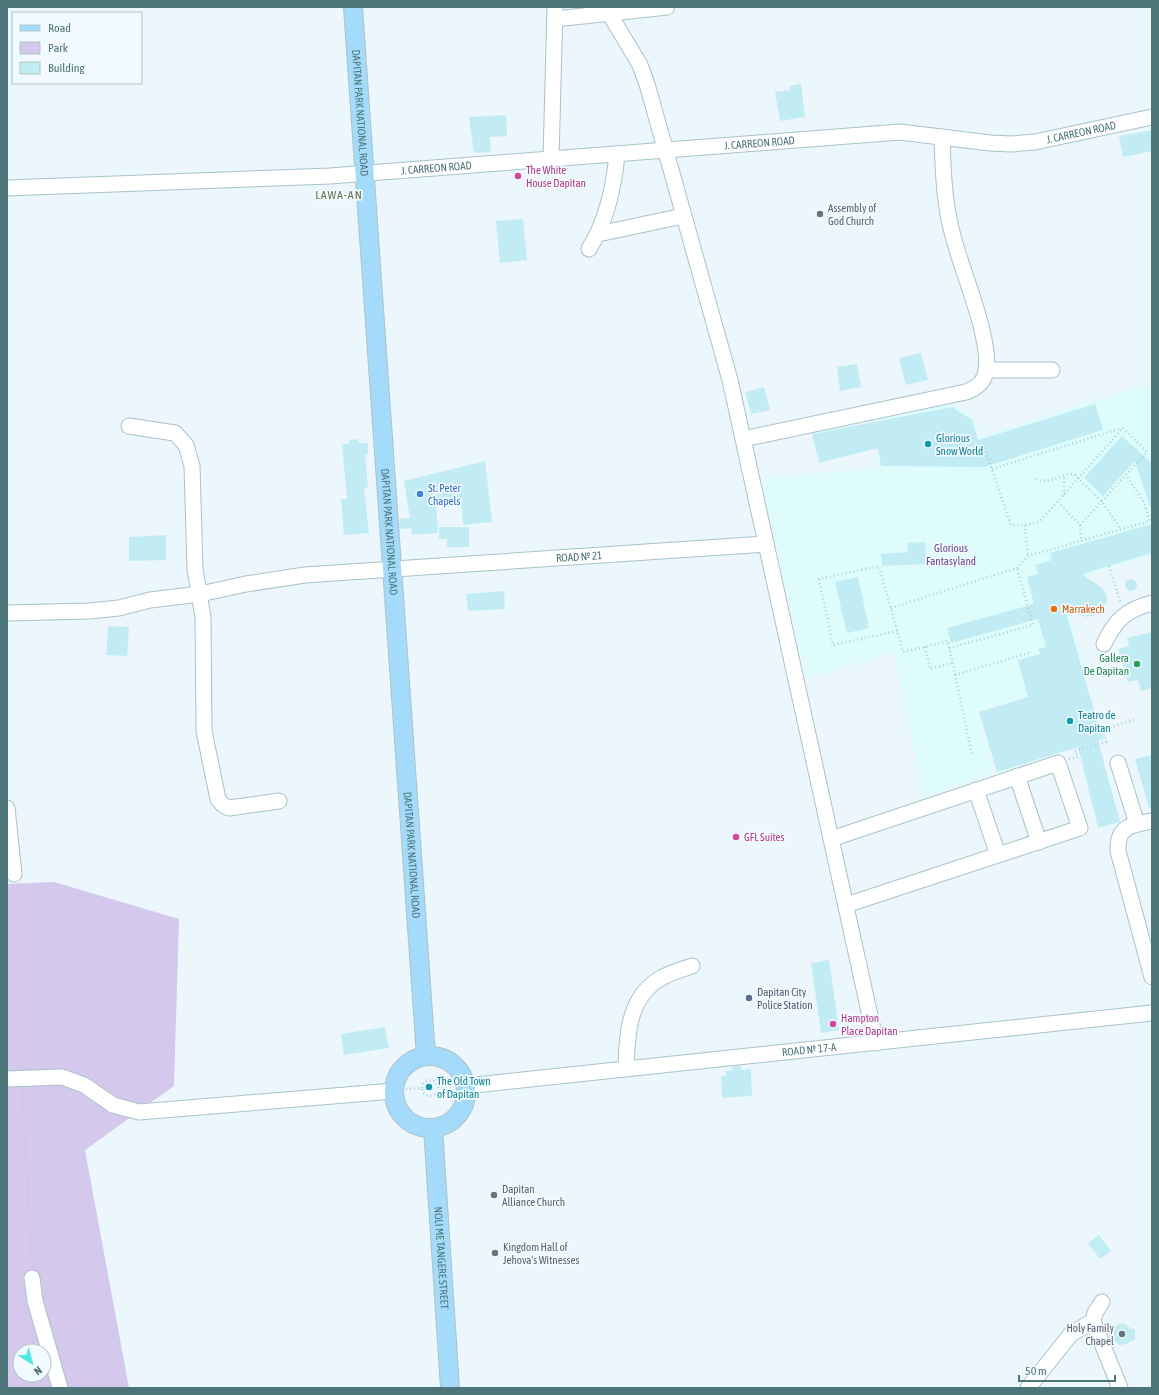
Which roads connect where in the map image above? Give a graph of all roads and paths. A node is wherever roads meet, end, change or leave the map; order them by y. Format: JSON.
{"nodes":[{"id":1,"x":353,"y":7,"type":"edge"},
{"id":2,"x":667,"y":7,"type":"edge"},
{"id":3,"x":555,"y":13,"type":"edge"},
{"id":4,"x":609,"y":13,"type":"junction"},
{"id":5,"x":1152,"y":117,"type":"edge"},
{"id":6,"x":942,"y":137,"type":"junction"},
{"id":7,"x":665,"y":151,"type":"junction"},
{"id":8,"x":617,"y":154,"type":"junction"},
{"id":9,"x":551,"y":159,"type":"junction"},
{"id":10,"x":364,"y":173,"type":"junction"},
{"id":11,"x":7,"y":188,"type":"edge"},
{"id":12,"x":684,"y":216,"type":"junction"},
{"id":13,"x":598,"y":234,"type":"junction"},
{"id":14,"x":589,"y":249,"type":"dead end"},
{"id":15,"x":986,"y":370,"type":"junction"},
{"id":16,"x":1052,"y":370,"type":"dead end"},
{"id":17,"x":129,"y":426,"type":"dead end"},
{"id":18,"x":1123,"y":428,"type":"junction"},
{"id":19,"x":743,"y":439,"type":"junction"},
{"id":20,"x":983,"y":444,"type":"dead end"},
{"id":21,"x":992,"y":469,"type":"junction"},
{"id":22,"x":1126,"y":475,"type":"junction"},
{"id":23,"x":1064,"y":476,"type":"junction"},
{"id":24,"x":1036,"y":479,"type":"dead end"},
{"id":25,"x":1078,"y":479,"type":"junction"},
{"id":26,"x":1064,"y":495,"type":"junction"},
{"id":27,"x":1058,"y":502,"type":"junction"},
{"id":28,"x":1102,"y":502,"type":"junction"},
{"id":29,"x":1080,"y":525,"type":"junction"},
{"id":30,"x":1025,"y":526,"type":"junction"},
{"id":31,"x":1121,"y":529,"type":"junction"},
{"id":32,"x":1081,"y":541,"type":"junction"},
{"id":33,"x":766,"y":544,"type":"junction"},
{"id":34,"x":1028,"y":556,"type":"junction"},
{"id":35,"x":1109,"y":566,"type":"dead end"},
{"id":36,"x":392,"y":568,"type":"junction"},
{"id":37,"x":1017,"y":568,"type":"junction"},
{"id":38,"x":200,"y":594,"type":"junction"},
{"id":39,"x":1152,"y":603,"type":"edge"},
{"id":40,"x":890,"y":608,"type":"junction"},
{"id":41,"x":7,"y":612,"type":"edge"},
{"id":42,"x":1124,"y":615,"type":"junction"},
{"id":43,"x":897,"y":631,"type":"junction"},
{"id":44,"x":1104,"y":644,"type":"dead end"},
{"id":45,"x":925,"y":647,"type":"junction"},
{"id":46,"x":949,"y":648,"type":"junction"},
{"id":47,"x":1032,"y":652,"type":"dead end"},
{"id":48,"x":952,"y":664,"type":"junction"},
{"id":49,"x":955,"y":675,"type":"junction"},
{"id":50,"x":1136,"y":719,"type":"dead end"},
{"id":51,"x":972,"y":755,"type":"dead end"},
{"id":52,"x":1058,"y":762,"type":"junction"},
{"id":53,"x":1118,"y":763,"type":"dead end"},
{"id":54,"x":1017,"y":776,"type":"junction"},
{"id":55,"x":976,"y":790,"type":"junction"},
{"id":56,"x":279,"y":801,"type":"dead end"},
{"id":57,"x":7,"y":808,"type":"edge"},
{"id":58,"x":1152,"y":821,"type":"edge"},
{"id":59,"x":1137,"y":824,"type":"junction"},
{"id":60,"x":831,"y":839,"type":"junction"},
{"id":61,"x":1039,"y":842,"type":"junction"},
{"id":62,"x":998,"y":855,"type":"junction"},
{"id":63,"x":14,"y":874,"type":"dead end"},
{"id":64,"x":846,"y":905,"type":"junction"},
{"id":65,"x":692,"y":966,"type":"dead end"},
{"id":66,"x":1152,"y":977,"type":"edge"},
{"id":67,"x":1152,"y":1013,"type":"edge"},
{"id":68,"x":876,"y":1043,"type":"junction"},
{"id":69,"x":426,"y":1056,"type":"junction"},
{"id":70,"x":626,"y":1069,"type":"junction"},
{"id":71,"x":14,"y":1078,"type":"edge"},
{"id":72,"x":436,"y":1083,"type":"joint"},
{"id":73,"x":466,"y":1086,"type":"junction"},
{"id":74,"x":394,"y":1090,"type":"junction"},
{"id":75,"x":433,"y":1128,"type":"junction"},
{"id":76,"x":32,"y":1278,"type":"joint"},
{"id":77,"x":1102,"y":1302,"type":"dead end"},
{"id":78,"x":1093,"y":1321,"type":"junction"},
{"id":79,"x":60,"y":1388,"type":"edge"},
{"id":80,"x":450,"y":1388,"type":"edge"},
{"id":81,"x":1028,"y":1388,"type":"edge"},
{"id":82,"x":1120,"y":1388,"type":"edge"}],
"edges":[{"from":1,"to":10,"type":"main road","name":"DAPITAN PARK NATIONAL ROAD"},
{"from":2,"to":4,"type":"street"},
{"from":3,"to":4,"type":"street"},
{"from":3,"to":9,"type":"street"},
{"from":4,"to":7,"type":"street"},
{"from":5,"to":6,"type":"street","name":"J. CARREON ROAD"},
{"from":6,"to":7,"type":"street","name":"J. CARREON ROAD"},
{"from":6,"to":15,"type":"street"},
{"from":7,"to":8,"type":"street","name":"J. CARREON ROAD"},
{"from":7,"to":12,"type":"street"},
{"from":8,"to":9,"type":"street","name":"J. CARREON ROAD"},
{"from":8,"to":13,"type":"street"},
{"from":9,"to":10,"type":"street","name":"J. CARREON ROAD"},
{"from":10,"to":11,"type":"street","name":"J. CARREON ROAD"},
{"from":10,"to":36,"type":"main road","name":"DAPITAN PARK NATIONAL ROAD"},
{"from":12,"to":13,"type":"street"},
{"from":12,"to":19,"type":"street"},
{"from":13,"to":14,"type":"street"},
{"from":15,"to":16,"type":"street"},
{"from":15,"to":19,"type":"street"},
{"from":17,"to":38,"type":"street"},
{"from":18,"to":21,"type":"path"},
{"from":18,"to":22,"type":"path"},
{"from":18,"to":25,"type":"path"},
{"from":19,"to":33,"type":"street"},
{"from":20,"to":21,"type":"path"},
{"from":21,"to":30,"type":"path"},
{"from":22,"to":28,"type":"path"},
{"from":22,"to":31,"type":"path"},
{"from":23,"to":24,"type":"path"},
{"from":23,"to":25,"type":"path"},
{"from":23,"to":26,"type":"path"},
{"from":25,"to":26,"type":"path"},
{"from":25,"to":28,"type":"path"},
{"from":26,"to":27,"type":"path"},
{"from":27,"to":29,"type":"path"},
{"from":27,"to":30,"type":"path"},
{"from":28,"to":29,"type":"path"},
{"from":28,"to":31,"type":"path"},
{"from":29,"to":32,"type":"path"},
{"from":30,"to":34,"type":"path"},
{"from":31,"to":32,"type":"path"},
{"from":32,"to":34,"type":"path"},
{"from":33,"to":36,"type":"street","name":"ROAD № 21"},
{"from":33,"to":60,"type":"street"},
{"from":34,"to":37,"type":"path"},
{"from":35,"to":42,"type":"path"},
{"from":36,"to":38,"type":"street","name":"ROAD № 21"},
{"from":36,"to":69,"type":"main road","name":"DAPITAN PARK NATIONAL ROAD"},
{"from":37,"to":40,"type":"path"},
{"from":37,"to":46,"type":"path"},
{"from":38,"to":41,"type":"street","name":"ROAD № 21"},
{"from":38,"to":56,"type":"street"},
{"from":39,"to":42,"type":"street"},
{"from":40,"to":43,"type":"path"},
{"from":40,"to":43,"type":"path"},
{"from":42,"to":44,"type":"street"},
{"from":43,"to":45,"type":"path"},
{"from":45,"to":46,"type":"path"},
{"from":45,"to":48,"type":"path"},
{"from":46,"to":48,"type":"path"},
{"from":47,"to":49,"type":"path"},
{"from":48,"to":49,"type":"path"},
{"from":49,"to":51,"type":"path"},
{"from":50,"to":52,"type":"path"},
{"from":52,"to":54,"type":"street"},
{"from":52,"to":61,"type":"street"},
{"from":53,"to":59,"type":"street"},
{"from":54,"to":55,"type":"street"},
{"from":54,"to":61,"type":"street"},
{"from":55,"to":60,"type":"street"},
{"from":55,"to":62,"type":"street"},
{"from":57,"to":63,"type":"street"},
{"from":58,"to":59,"type":"street"},
{"from":59,"to":66,"type":"street"},
{"from":60,"to":64,"type":"street"},
{"from":61,"to":62,"type":"street"},
{"from":62,"to":64,"type":"street"},
{"from":64,"to":68,"type":"street"},
{"from":65,"to":70,"type":"street"},
{"from":67,"to":68,"type":"street","name":"ROAD № 17-A"},
{"from":68,"to":70,"type":"street","name":"ROAD № 17-A"},
{"from":69,"to":73,"type":"main road"},
{"from":69,"to":74,"type":"main road"},
{"from":70,"to":73,"type":"street","name":"ROAD № 17-A"},
{"from":71,"to":74,"type":"street"},
{"from":71,"to":76,"type":"path"},
{"from":72,"to":72,"type":"path"},
{"from":73,"to":75,"type":"main road"},
{"from":74,"to":75,"type":"main road"},
{"from":75,"to":80,"type":"main road","name":"NOLI ME TANGERE STREET"},
{"from":76,"to":79,"type":"street"},
{"from":77,"to":78,"type":"street"},
{"from":78,"to":81,"type":"street"},
{"from":78,"to":82,"type":"street"}]}
